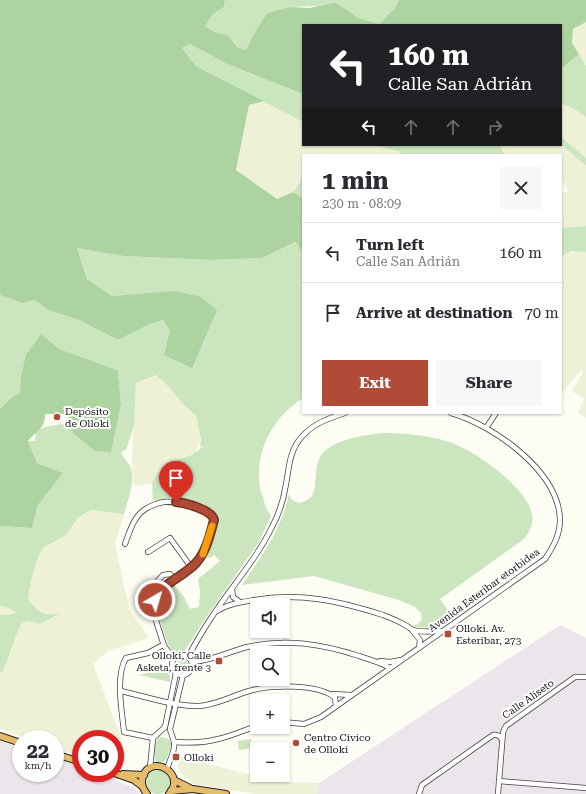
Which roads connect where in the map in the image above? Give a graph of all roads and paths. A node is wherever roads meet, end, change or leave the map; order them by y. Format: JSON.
{"nodes":[{"id":1,"x":325,"y":414,"type":"edge"},
{"id":2,"x":341,"y":414,"type":"edge"},
{"id":3,"x":454,"y":414,"type":"edge"},
{"id":4,"x":495,"y":414,"type":"edge"},
{"id":5,"x":327,"y":418,"type":"junction"},
{"id":6,"x":486,"y":428,"type":"junction"},
{"id":7,"x":124,"y":544,"type":"dead end"},
{"id":8,"x":148,"y":552,"type":"dead end"},
{"id":9,"x":191,"y":567,"type":"junction"},
{"id":10,"x":175,"y":579,"type":"junction"},
{"id":11,"x":232,"y":589,"type":"junction"},
{"id":12,"x":240,"y":602,"type":"junction"},
{"id":13,"x":149,"y":604,"type":"dead end"},
{"id":14,"x":214,"y":613,"type":"junction"},
{"id":15,"x":412,"y":630,"type":"junction"},
{"id":16,"x":443,"y":631,"type":"junction"},
{"id":17,"x":163,"y":645,"type":"junction"},
{"id":18,"x":420,"y":648,"type":"junction"},
{"id":19,"x":188,"y":657,"type":"junction"},
{"id":20,"x":174,"y":658,"type":"junction"},
{"id":21,"x":402,"y":659,"type":"junction"},
{"id":22,"x":375,"y":661,"type":"junction"},
{"id":23,"x":192,"y":662,"type":"junction"},
{"id":24,"x":390,"y":668,"type":"junction"},
{"id":25,"x":176,"y":673,"type":"junction"},
{"id":26,"x":381,"y":674,"type":"junction"},
{"id":27,"x":183,"y":675,"type":"junction"},
{"id":28,"x":586,"y":677,"type":"edge"},
{"id":29,"x":121,"y":691,"type":"junction"},
{"id":30,"x":331,"y":694,"type":"junction"},
{"id":31,"x":352,"y":695,"type":"junction"},
{"id":32,"x":170,"y":702,"type":"junction"},
{"id":33,"x":176,"y":704,"type":"junction"},
{"id":34,"x":336,"y":706,"type":"junction"},
{"id":35,"x":290,"y":723,"type":"edge"},
{"id":36,"x":250,"y":728,"type":"edge"},
{"id":37,"x":160,"y":732,"type":"junction"},
{"id":38,"x":0,"y":736,"type":"edge"},
{"id":39,"x":171,"y":736,"type":"junction"},
{"id":40,"x":153,"y":738,"type":"junction"},
{"id":41,"x":12,"y":740,"type":"edge"},
{"id":42,"x":503,"y":740,"type":"junction"},
{"id":43,"x":174,"y":742,"type":"junction"},
{"id":44,"x":150,"y":768,"type":"junction"},
{"id":45,"x":167,"y":769,"type":"junction"},
{"id":46,"x":124,"y":774,"type":"edge"},
{"id":47,"x":144,"y":775,"type":"junction"},
{"id":48,"x":124,"y":776,"type":"edge"},
{"id":49,"x":174,"y":780,"type":"junction"},
{"id":50,"x":499,"y":781,"type":"junction"},
{"id":51,"x":142,"y":786,"type":"junction"},
{"id":52,"x":586,"y":788,"type":"edge"},
{"id":53,"x":193,"y":789,"type":"junction"},
{"id":54,"x":170,"y":793,"type":"edge"},
{"id":55,"x":147,"y":794,"type":"edge"},
{"id":56,"x":226,"y":794,"type":"edge"},
{"id":57,"x":419,"y":794,"type":"edge"},
{"id":58,"x":498,"y":794,"type":"edge"}],
"edges":[{"from":1,"to":5,"type":"street"},
{"from":2,"to":5,"type":"street"},
{"from":3,"to":6,"type":"street","name":"Avenida Esteribar etorbidea"},
{"from":4,"to":6,"type":"street"},
{"from":5,"to":11,"type":"street"},
{"from":6,"to":16,"type":"street","name":"Avenida Esteribar etorbidea"},
{"from":7,"to":9,"type":"street"},
{"from":8,"to":9,"type":"street"},
{"from":9,"to":10,"type":"street"},
{"from":10,"to":13,"type":"street"},
{"from":10,"to":17,"type":"street"},
{"from":11,"to":12,"type":"street"},
{"from":11,"to":14,"type":"street"},
{"from":12,"to":14,"type":"street"},
{"from":12,"to":15,"type":"street"},
{"from":14,"to":19,"type":"street"},
{"from":15,"to":16,"type":"street"},
{"from":15,"to":18,"type":"street"},
{"from":16,"to":18,"type":"street","name":"Avenida Esteribar etorbidea"},
{"from":17,"to":20,"type":"street"},
{"from":17,"to":29,"type":"street"},
{"from":18,"to":21,"type":"street","name":"Avenida Esteribar etorbidea"},
{"from":19,"to":20,"type":"street"},
{"from":19,"to":23,"type":"street"},
{"from":20,"to":25,"type":"street"},
{"from":21,"to":22,"type":"street"},
{"from":21,"to":24,"type":"street","name":"Avenida Esteribar etorbidea"},
{"from":22,"to":23,"type":"street"},
{"from":22,"to":24,"type":"street"},
{"from":22,"to":26,"type":"street"},
{"from":23,"to":27,"type":"street"},
{"from":24,"to":26,"type":"street","name":"Avenida Esteribar etorbidea"},
{"from":25,"to":27,"type":"street"},
{"from":25,"to":32,"type":"street"},
{"from":26,"to":31,"type":"street","name":"Avenida Esteribar etorbidea"},
{"from":27,"to":33,"type":"street"},
{"from":28,"to":42,"type":"street","name":"Calle Aliseto"},
{"from":29,"to":32,"type":"street"},
{"from":29,"to":40,"type":"street"},
{"from":30,"to":31,"type":"street"},
{"from":30,"to":33,"type":"street"},
{"from":30,"to":34,"type":"street"},
{"from":31,"to":34,"type":"street","name":"Avenida Esteribar etorbidea"},
{"from":32,"to":33,"type":"street"},
{"from":32,"to":37,"type":"street"},
{"from":33,"to":39,"type":"street"},
{"from":34,"to":35,"type":"street","name":"Avenida Esteribar etorbidea"},
{"from":36,"to":43,"type":"street"},
{"from":37,"to":39,"type":"street"},
{"from":37,"to":40,"type":"street"},
{"from":38,"to":41,"type":"highway"},
{"from":39,"to":43,"type":"street"},
{"from":40,"to":44,"type":"street"},
{"from":42,"to":50,"type":"street","name":"Calle Aliseto"},
{"from":42,"to":57,"type":"street"},
{"from":43,"to":45,"type":"street"},
{"from":44,"to":45,"type":"highway"},
{"from":44,"to":47,"type":"highway"},
{"from":45,"to":49,"type":"highway"},
{"from":46,"to":47,"type":"highway"},
{"from":47,"to":51,"type":"highway"},
{"from":48,"to":51,"type":"highway"},
{"from":49,"to":53,"type":"highway"},
{"from":49,"to":54,"type":"highway"},
{"from":50,"to":52,"type":"street"},
{"from":50,"to":58,"type":"street","name":"Calle Aliseto"},
{"from":51,"to":55,"type":"highway"},
{"from":53,"to":54,"type":"highway"},
{"from":53,"to":56,"type":"highway"}]}
